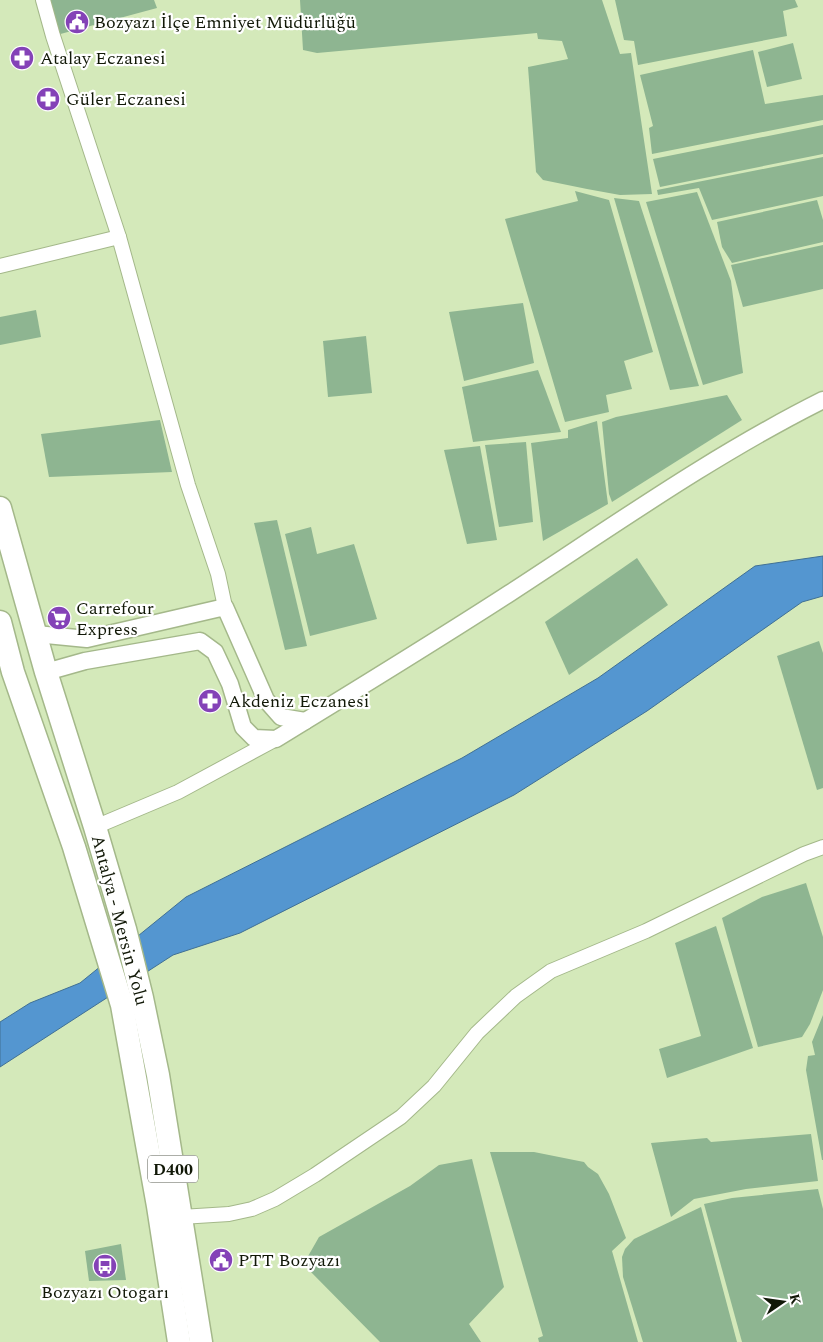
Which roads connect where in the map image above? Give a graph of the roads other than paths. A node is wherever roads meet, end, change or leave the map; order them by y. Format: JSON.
{"nodes":[{"id":1,"x":43,"y":0,"type":"edge"},
{"id":2,"x":119,"y":237,"type":"junction"},
{"id":3,"x":0,"y":266,"type":"edge"},
{"id":4,"x":823,"y":400,"type":"edge"},
{"id":5,"x":0,"y":508,"type":"edge"},
{"id":6,"x":225,"y":608,"type":"junction"},
{"id":7,"x":0,"y":622,"type":"edge"},
{"id":8,"x":36,"y":634,"type":"junction"},
{"id":9,"x":3,"y":646,"type":"edge"},
{"id":10,"x":7,"y":670,"type":"edge"},
{"id":11,"x":46,"y":672,"type":"junction"},
{"id":12,"x":305,"y":721,"type":"junction"},
{"id":13,"x":276,"y":739,"type":"junction"},
{"id":14,"x":95,"y":827,"type":"junction"},
{"id":15,"x":823,"y":847,"type":"edge"},
{"id":16,"x":132,"y":1001,"type":"junction"},
{"id":17,"x":181,"y":1217,"type":"junction"},
{"id":18,"x":179,"y":1342,"type":"edge"},
{"id":19,"x":201,"y":1342,"type":"edge"}],
"edges":[{"from":1,"to":2,"type":"street"},
{"from":2,"to":3,"type":"street"},
{"from":2,"to":6,"type":"street"},
{"from":4,"to":12,"type":"street"},
{"from":5,"to":8,"type":"highway","name":"Antalya - Mersin Yolu","number":"D400"},
{"from":6,"to":8,"type":"street"},
{"from":6,"to":12,"type":"street"},
{"from":7,"to":9,"type":"highway","name":"Antalya - Mersin Yolu","number":"D400"},
{"from":8,"to":9,"type":"highway"},
{"from":8,"to":11,"type":"highway","name":"Antalya - Mersin Yolu","number":"D400"},
{"from":9,"to":10,"type":"highway","name":"Antalya - Mersin Yolu","number":"D400"},
{"from":10,"to":11,"type":"highway"},
{"from":10,"to":16,"type":"highway","name":"Antalya - Mersin Yolu","number":"D400"},
{"from":11,"to":13,"type":"street"},
{"from":11,"to":14,"type":"highway","name":"Antalya - Mersin Yolu","number":"D400"},
{"from":12,"to":13,"type":"street"},
{"from":13,"to":14,"type":"street"},
{"from":14,"to":16,"type":"highway","name":"Antalya - Mersin Yolu","number":"D400"},
{"from":15,"to":17,"type":"street"},
{"from":16,"to":17,"type":"highway","name":"Antalya - Mersin Yolu","number":"D400"},
{"from":16,"to":18,"type":"highway","name":"Antalya - Mersin Yolu","number":"D400"},
{"from":17,"to":19,"type":"highway","name":"Antalya - Mersin Yolu","number":"D400"}]}
